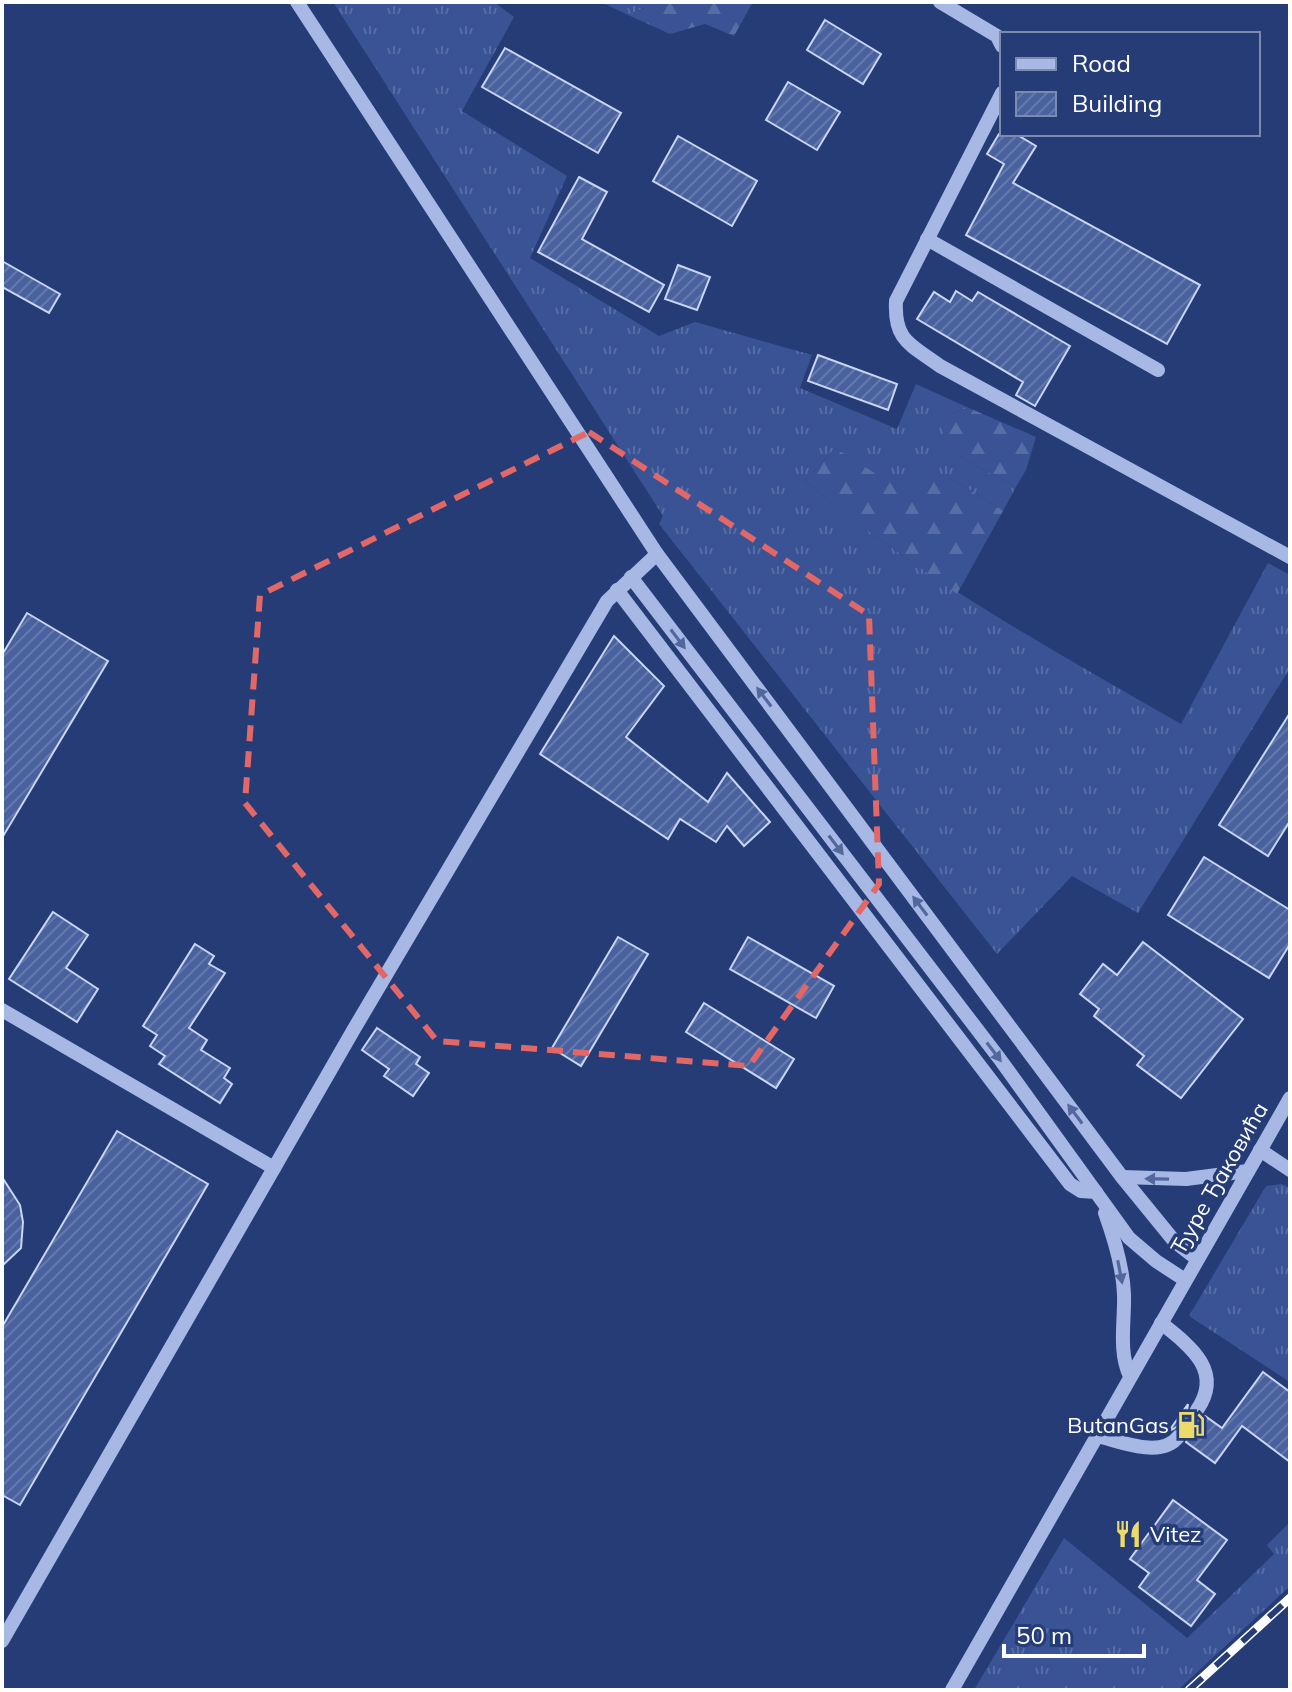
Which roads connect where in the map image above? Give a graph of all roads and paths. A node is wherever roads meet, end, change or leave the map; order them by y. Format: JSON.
{"nodes":[{"id":1,"x":297,"y":2,"type":"edge"},
{"id":2,"x":940,"y":2,"type":"edge"},
{"id":3,"x":1000,"y":42,"type":"edge"},
{"id":4,"x":1000,"y":97,"type":"edge"},
{"id":5,"x":927,"y":239,"type":"junction"},
{"id":6,"x":1158,"y":370,"type":"dead end"},
{"id":7,"x":657,"y":554,"type":"junction"},
{"id":8,"x":1290,"y":557,"type":"edge"},
{"id":9,"x":631,"y":577,"type":"junction"},
{"id":10,"x":617,"y":590,"type":"junction"},
{"id":11,"x":2,"y":1010,"type":"edge"},
{"id":12,"x":1290,"y":1098,"type":"edge"},
{"id":13,"x":1260,"y":1150,"type":"junction"},
{"id":14,"x":274,"y":1168,"type":"junction"},
{"id":15,"x":1290,"y":1170,"type":"edge"},
{"id":16,"x":1248,"y":1171,"type":"junction"},
{"id":17,"x":1122,"y":1177,"type":"junction"},
{"id":18,"x":1098,"y":1195,"type":"junction"},
{"id":19,"x":1197,"y":1259,"type":"junction"},
{"id":20,"x":1185,"y":1280,"type":"junction"},
{"id":21,"x":1161,"y":1323,"type":"junction"},
{"id":22,"x":1130,"y":1376,"type":"junction"},
{"id":23,"x":1197,"y":1410,"type":"tunnel mouth"},
{"id":24,"x":1097,"y":1436,"type":"junction"},
{"id":25,"x":1178,"y":1437,"type":"tunnel mouth"},
{"id":26,"x":2,"y":1641,"type":"edge"},
{"id":27,"x":952,"y":1690,"type":"edge"}],
"edges":[{"from":1,"to":7,"type":"street"},
{"from":2,"to":3,"type":"street"},
{"from":4,"to":5,"type":"street"},
{"from":5,"to":6,"type":"street"},
{"from":5,"to":8,"type":"street"},
{"from":7,"to":9,"type":"street"},
{"from":17,"to":7,"type":"street","one_way":true},
{"from":9,"to":10,"type":"street"},
{"from":9,"to":18,"type":"street","one_way":true},
{"from":10,"to":14,"type":"street"},
{"from":10,"to":18,"type":"street"},
{"from":11,"to":14,"type":"street"},
{"from":12,"to":13,"type":"street","name":"Ђуре Ђаковића"},
{"from":13,"to":15,"type":"street"},
{"from":13,"to":16,"type":"street","name":"Ђуре Ђаковића"},
{"from":14,"to":26,"type":"street"},
{"from":16,"to":17,"type":"street","one_way":true},
{"from":16,"to":19,"type":"street","name":"Ђуре Ђаковића"},
{"from":17,"to":19,"type":"street"},
{"from":18,"to":20,"type":"street"},
{"from":18,"to":22,"type":"street","one_way":true},
{"from":19,"to":20,"type":"street","name":"Ђуре Ђаковића"},
{"from":20,"to":21,"type":"street","name":"Ђуре Ђаковића"},
{"from":21,"to":22,"type":"street","name":"Ђуре Ђаковића"},
{"from":21,"to":23,"type":"street"},
{"from":22,"to":24,"type":"street","name":"Ђуре Ђаковића"},
{"from":24,"to":25,"type":"street"},
{"from":24,"to":27,"type":"street","name":"Ђуре Ђаковића"}]}
